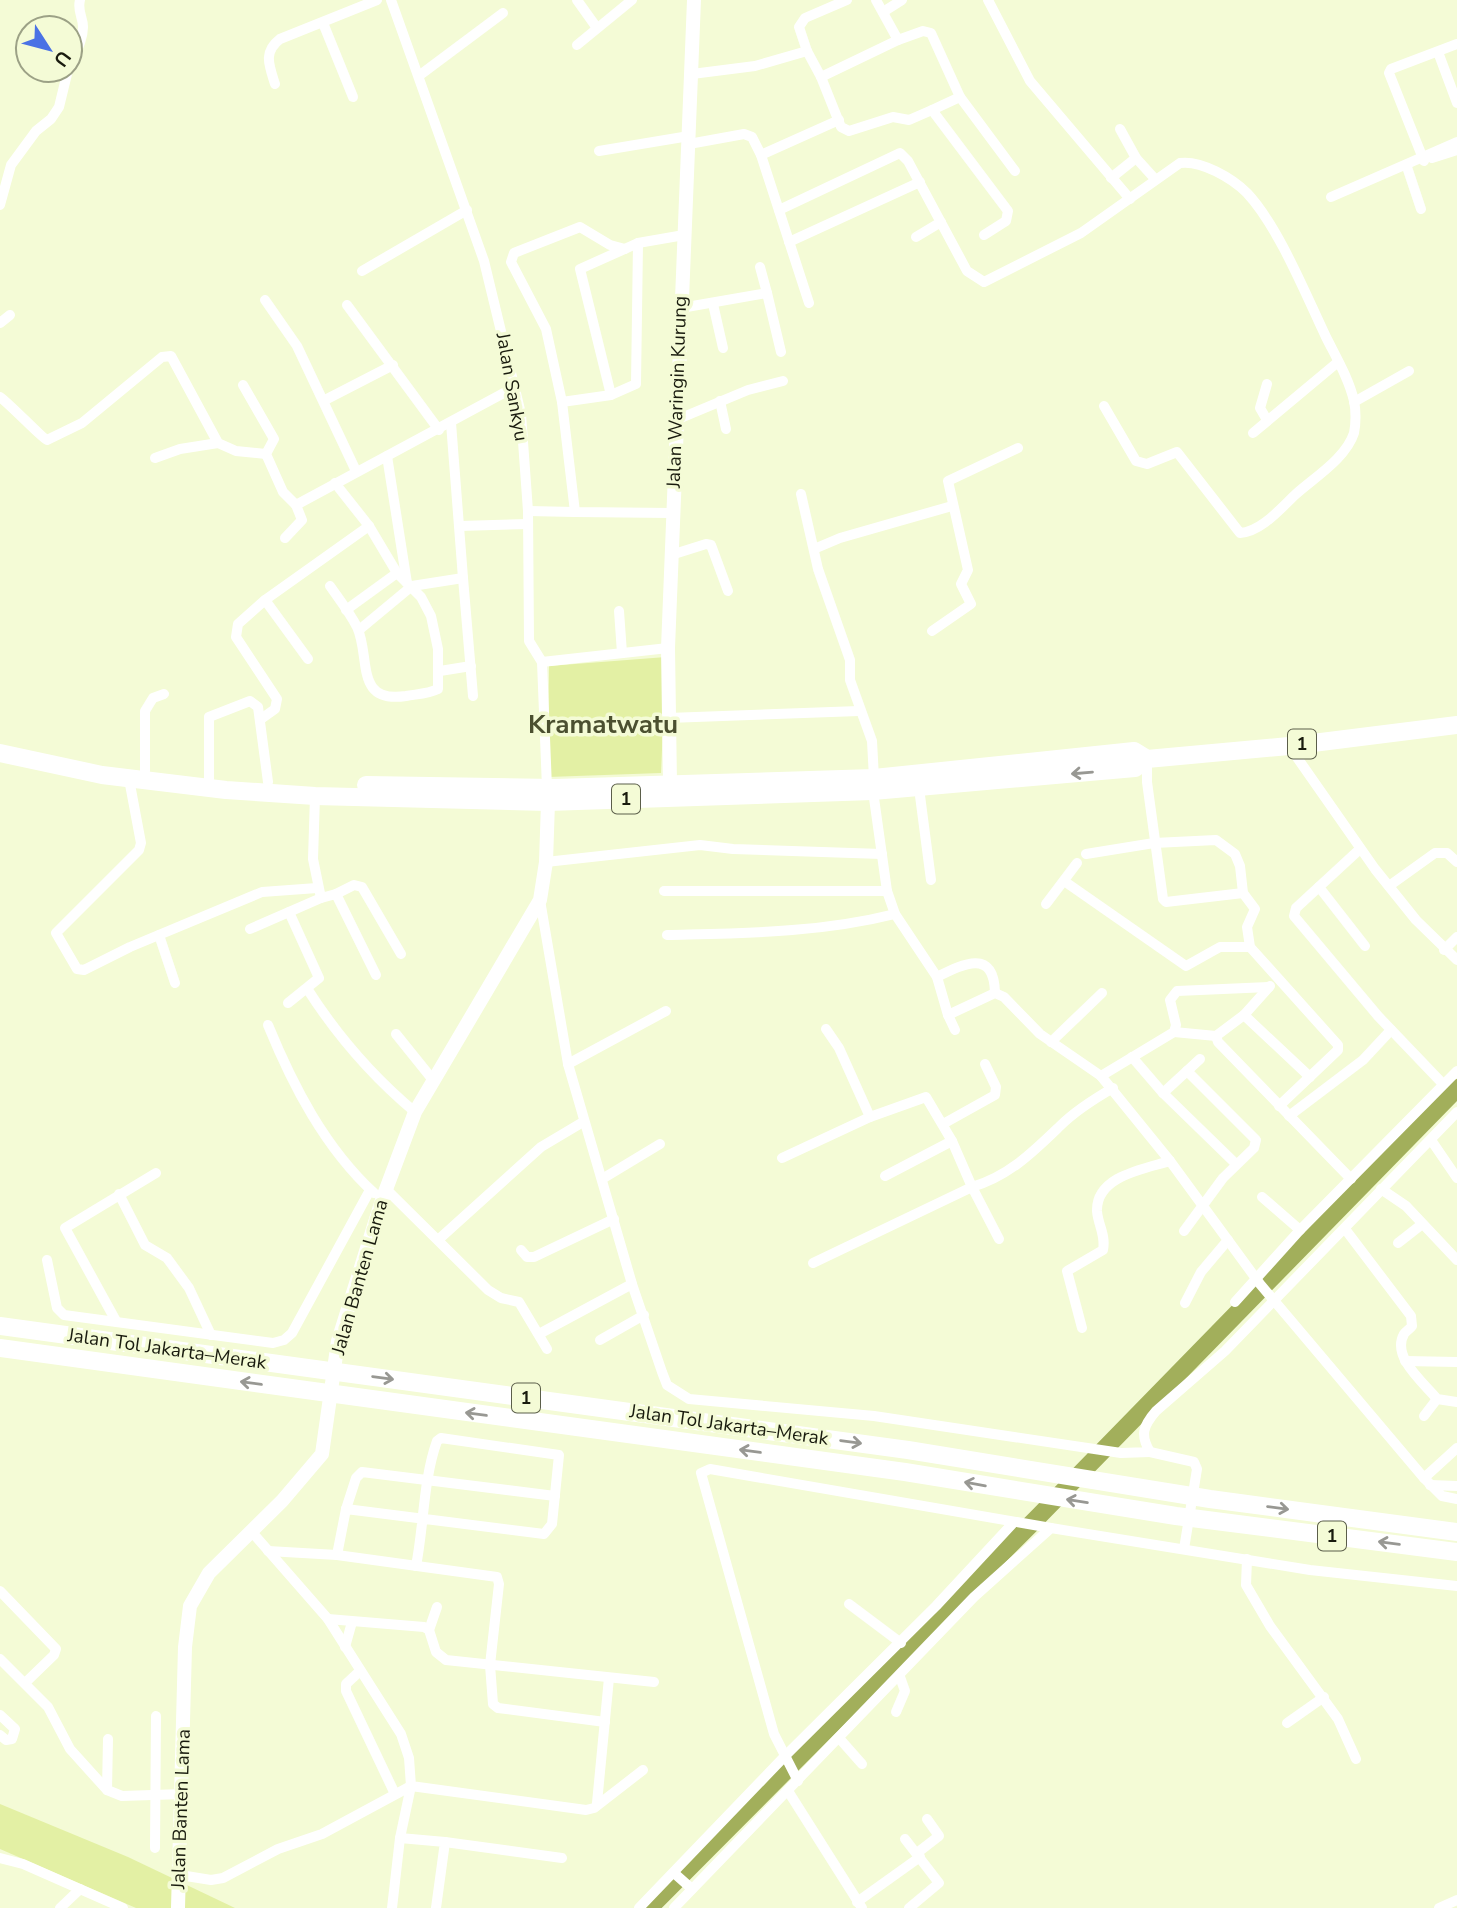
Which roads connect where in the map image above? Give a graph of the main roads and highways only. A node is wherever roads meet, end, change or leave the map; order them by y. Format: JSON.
{"nodes":[{"id":1,"x":694,"y":0,"type":"edge"},
{"id":2,"x":1457,"y":724,"type":"edge"},
{"id":3,"x":8,"y":755,"type":"edge"},
{"id":4,"x":1147,"y":759,"type":"junction"},
{"id":5,"x":670,"y":784,"type":"junction"},
{"id":6,"x":874,"y":784,"type":"junction"},
{"id":7,"x":547,"y":795,"type":"junction"},
{"id":8,"x":0,"y":1326,"type":"edge"},
{"id":9,"x":0,"y":1348,"type":"edge"},
{"id":10,"x":1457,"y":1532,"type":"edge"},
{"id":11,"x":1457,"y":1552,"type":"edge"},
{"id":12,"x":178,"y":1908,"type":"edge"}],
"edges":[{"from":1,"to":5,"type":"main road","name":"Jalan Waringin Kurung"},
{"from":2,"to":4,"type":"highway","number":"1"},
{"from":3,"to":7,"type":"highway","number":"1"},
{"from":3,"to":7,"type":"highway","number":"1"},
{"from":4,"to":6,"type":"highway","number":"1","one_way":true},
{"from":4,"to":6,"type":"highway","number":"1"},
{"from":5,"to":6,"type":"highway","number":"1"},
{"from":5,"to":7,"type":"highway","number":"1"},
{"from":6,"to":7,"type":"highway","number":"1"},
{"from":7,"to":12,"type":"main road","name":"Jalan Banten Lama"},
{"from":8,"to":10,"type":"highway","name":"Jalan Tol Jakarta–Merak","number":"1","one_way":true},
{"from":11,"to":9,"type":"highway","name":"Jalan Tol Jakarta–Merak","number":"1","one_way":true}]}
